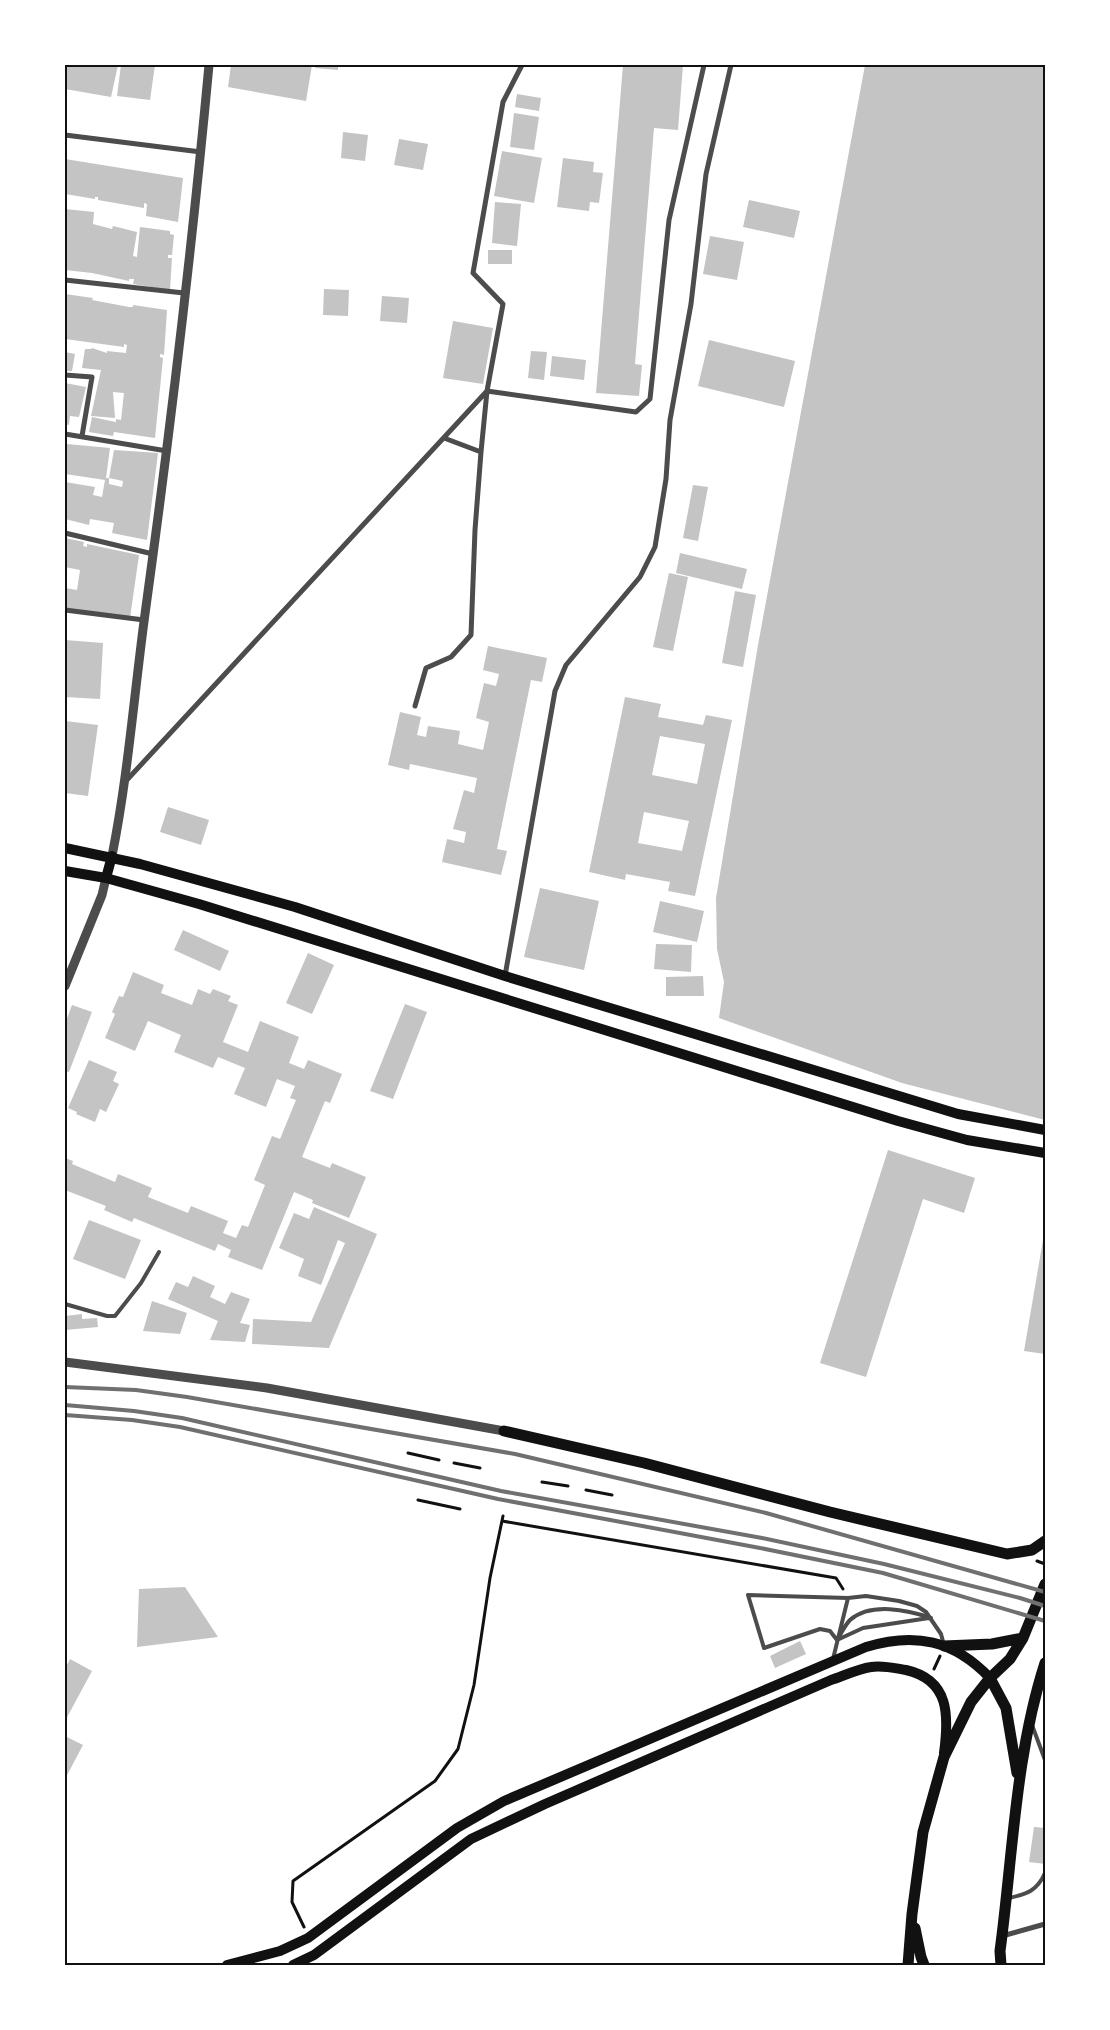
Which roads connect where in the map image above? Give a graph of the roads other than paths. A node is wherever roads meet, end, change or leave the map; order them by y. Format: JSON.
{"nodes":[{"id":1,"x":209,"y":65,"type":"edge"},
{"id":2,"x":522,"y":65,"type":"edge"},
{"id":3,"x":704,"y":65,"type":"edge"},
{"id":4,"x":730,"y":65,"type":"edge"},
{"id":5,"x":65,"y":135,"type":"edge"},
{"id":6,"x":201,"y":152,"type":"junction"},
{"id":7,"x":65,"y":280,"type":"edge"},
{"id":8,"x":184,"y":293,"type":"junction"},
{"id":9,"x":65,"y":375,"type":"edge"},
{"id":10,"x":487,"y":391,"type":"junction"},
{"id":11,"x":65,"y":434,"type":"edge"},
{"id":12,"x":82,"y":436,"type":"junction"},
{"id":13,"x":444,"y":438,"type":"junction"},
{"id":14,"x":167,"y":451,"type":"junction"},
{"id":15,"x":481,"y":452,"type":"junction"},
{"id":16,"x":65,"y":533,"type":"edge"},
{"id":17,"x":153,"y":554,"type":"junction"},
{"id":18,"x":65,"y":610,"type":"edge"},
{"id":19,"x":144,"y":620,"type":"junction"},
{"id":20,"x":415,"y":706,"type":"dead end"},
{"id":21,"x":126,"y":782,"type":"junction"},
{"id":22,"x":65,"y":848,"type":"edge"},
{"id":23,"x":112,"y":856,"type":"junction"},
{"id":24,"x":65,"y":871,"type":"edge"},
{"id":25,"x":106,"y":878,"type":"junction"},
{"id":26,"x":505,"y":976,"type":"junction"},
{"id":27,"x":65,"y":986,"type":"edge"},
{"id":28,"x":1045,"y":1130,"type":"edge"},
{"id":29,"x":1045,"y":1153,"type":"edge"},
{"id":30,"x":158,"y":1252,"type":"dead end"},
{"id":31,"x":65,"y":1304,"type":"edge"},
{"id":32,"x":65,"y":1362,"type":"edge"},
{"id":33,"x":504,"y":1431,"type":"joint"},
{"id":34,"x":1045,"y":1541,"type":"edge"},
{"id":35,"x":1045,"y":1584,"type":"edge"},
{"id":36,"x":848,"y":1598,"type":"junction"},
{"id":37,"x":931,"y":1618,"type":"junction"},
{"id":38,"x":1023,"y":1638,"type":"junction"},
{"id":39,"x":837,"y":1640,"type":"junction"},
{"id":40,"x":944,"y":1646,"type":"junction"},
{"id":41,"x":833,"y":1660,"type":"junction"},
{"id":42,"x":1045,"y":1663,"type":"edge"},
{"id":43,"x":990,"y":1678,"type":"junction"},
{"id":44,"x":1030,"y":1718,"type":"junction"},
{"id":45,"x":944,"y":1757,"type":"junction"},
{"id":46,"x":1045,"y":1760,"type":"edge"},
{"id":47,"x":1019,"y":1782,"type":"junction"},
{"id":48,"x":1045,"y":1873,"type":"edge"},
{"id":49,"x":1006,"y":1899,"type":"junction"},
{"id":50,"x":912,"y":1914,"type":"junction"},
{"id":51,"x":1045,"y":1924,"type":"edge"},
{"id":52,"x":1002,"y":1936,"type":"junction"},
{"id":53,"x":1000,"y":1951,"type":"junction"},
{"id":54,"x":226,"y":1965,"type":"edge"},
{"id":55,"x":293,"y":1965,"type":"edge"},
{"id":56,"x":908,"y":1965,"type":"edge"},
{"id":57,"x":924,"y":1965,"type":"edge"},
{"id":58,"x":990,"y":1965,"type":"edge"},
{"id":59,"x":1001,"y":1965,"type":"edge"}],
"edges":[{"from":1,"to":6,"type":"street"},
{"from":2,"to":10,"type":"street"},
{"from":3,"to":10,"type":"street"},
{"from":4,"to":26,"type":"street"},
{"from":5,"to":6,"type":"street"},
{"from":6,"to":8,"type":"street"},
{"from":7,"to":8,"type":"street"},
{"from":8,"to":14,"type":"street"},
{"from":9,"to":12,"type":"street"},
{"from":10,"to":13,"type":"street"},
{"from":10,"to":15,"type":"street"},
{"from":11,"to":12,"type":"street"},
{"from":12,"to":14,"type":"street"},
{"from":13,"to":15,"type":"street"},
{"from":13,"to":21,"type":"street"},
{"from":14,"to":17,"type":"street"},
{"from":15,"to":20,"type":"street"},
{"from":16,"to":17,"type":"street"},
{"from":17,"to":19,"type":"street"},
{"from":18,"to":19,"type":"street"},
{"from":19,"to":21,"type":"street"},
{"from":21,"to":23,"type":"street"},
{"from":22,"to":23,"type":"main road"},
{"from":23,"to":25,"type":"main road"},
{"from":23,"to":26,"type":"main road"},
{"from":24,"to":25,"type":"main road"},
{"from":25,"to":27,"type":"street"},
{"from":25,"to":29,"type":"main road"},
{"from":26,"to":28,"type":"main road"},
{"from":30,"to":31,"type":"lane"},
{"from":32,"to":33,"type":"street"},
{"from":33,"to":34,"type":"main road"},
{"from":35,"to":38,"type":"main road"},
{"from":36,"to":37,"type":"lane"},
{"from":36,"to":39,"type":"lane"},
{"from":36,"to":39,"type":"lane"},
{"from":37,"to":39,"type":"lane"},
{"from":37,"to":39,"type":"lane"},
{"from":37,"to":40,"type":"lane"},
{"from":38,"to":40,"type":"main road"},
{"from":38,"to":43,"type":"main road"},
{"from":39,"to":41,"type":"lane"},
{"from":40,"to":41,"type":"main road"},
{"from":40,"to":43,"type":"main road"},
{"from":41,"to":54,"type":"main road"},
{"from":42,"to":44,"type":"main road"},
{"from":43,"to":45,"type":"main road"},
{"from":43,"to":47,"type":"main road"},
{"from":44,"to":46,"type":"lane"},
{"from":44,"to":47,"type":"main road"},
{"from":45,"to":50,"type":"main road"},
{"from":45,"to":55,"type":"main road"},
{"from":47,"to":49,"type":"main road"},
{"from":48,"to":49,"type":"lane"},
{"from":49,"to":52,"type":"main road"},
{"from":50,"to":56,"type":"main road"},
{"from":50,"to":57,"type":"main road"},
{"from":51,"to":52,"type":"street"},
{"from":52,"to":53,"type":"main road"},
{"from":53,"to":58,"type":"main road"},
{"from":53,"to":59,"type":"main road"}]}
